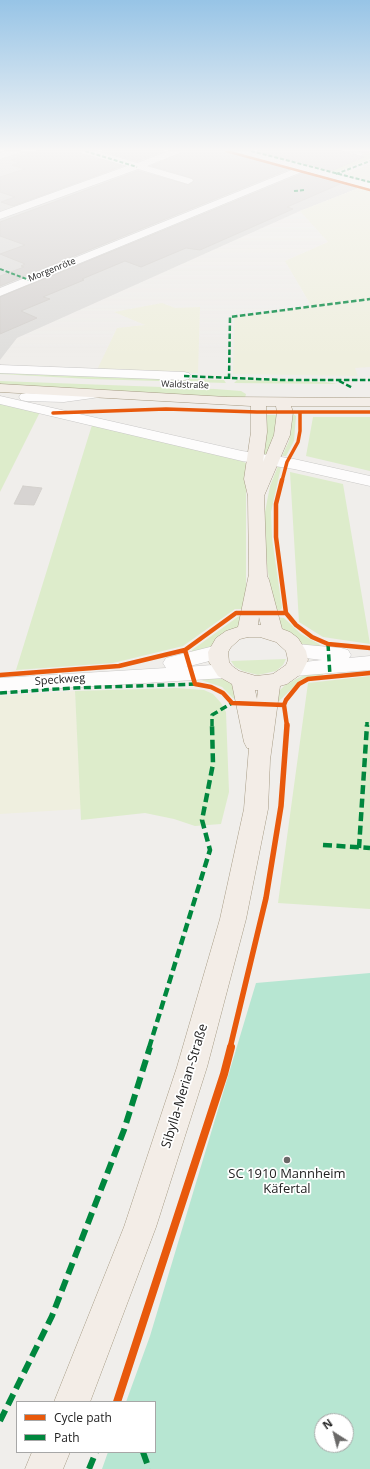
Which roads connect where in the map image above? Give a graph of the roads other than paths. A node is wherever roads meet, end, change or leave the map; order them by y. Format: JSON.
{"nodes":[{"id":1,"x":178,"y":220,"type":"edge"},
{"id":2,"x":0,"y":292,"type":"edge"},
{"id":3,"x":0,"y":370,"type":"edge"},
{"id":4,"x":184,"y":376,"type":"dead end"},
{"id":5,"x":0,"y":378,"type":"edge"},
{"id":6,"x":269,"y":387,"type":"junction"},
{"id":7,"x":0,"y":388,"type":"edge"},
{"id":8,"x":370,"y":388,"type":"edge"},
{"id":9,"x":95,"y":394,"type":"junction"},
{"id":10,"x":0,"y":395,"type":"edge"},
{"id":11,"x":0,"y":400,"type":"edge"},
{"id":12,"x":258,"y":402,"type":"junction"},
{"id":13,"x":283,"y":402,"type":"junction"},
{"id":14,"x":370,"y":402,"type":"edge"},
{"id":15,"x":255,"y":458,"type":"junction"},
{"id":16,"x":272,"y":460,"type":"junction"},
{"id":17,"x":370,"y":481,"type":"edge"},
{"id":18,"x":256,"y":496,"type":"junction"},
{"id":19,"x":258,"y":574,"type":"junction"},
{"id":20,"x":247,"y":631,"type":"junction"},
{"id":21,"x":273,"y":633,"type":"junction"},
{"id":22,"x":370,"y":657,"type":"edge"},
{"id":23,"x":295,"y":660,"type":"junction"},
{"id":24,"x":370,"y":663,"type":"edge"},
{"id":25,"x":228,"y":668,"type":"junction"},
{"id":26,"x":270,"y":682,"type":"junction"},
{"id":27,"x":0,"y":684,"type":"edge"},
{"id":28,"x":259,"y":760,"type":"junction"},
{"id":29,"x":72,"y":1401,"type":"edge"},
{"id":30,"x":51,"y":1453,"type":"edge"},
{"id":31,"x":44,"y":1469,"type":"edge"}],
"edges":[{"from":1,"to":2,"type":"street","name":"Morgenröte"},
{"from":3,"to":4,"type":"street","name":"Waldstraße"},
{"from":5,"to":6,"type":"main road","name":"Waldstraße"},
{"from":6,"to":8,"type":"main road","name":"Waldstraße"},
{"from":6,"to":12,"type":"main road"},
{"from":6,"to":13,"type":"main road"},
{"from":7,"to":9,"type":"main road","name":"Waldstraße"},
{"from":9,"to":10,"type":"street","name":"Waldstraße"},
{"from":9,"to":12,"type":"main road","name":"Waldstraße"},
{"from":11,"to":15,"type":"street"},
{"from":12,"to":13,"type":"main road","name":"Waldstraße"},
{"from":12,"to":15,"type":"main road"},
{"from":13,"to":14,"type":"main road","name":"Waldstraße"},
{"from":13,"to":16,"type":"main road"},
{"from":15,"to":16,"type":"street"},
{"from":15,"to":18,"type":"main road"},
{"from":16,"to":17,"type":"street"},
{"from":16,"to":18,"type":"main road"},
{"from":18,"to":19,"type":"main road"},
{"from":19,"to":20,"type":"main road"},
{"from":19,"to":21,"type":"main road"},
{"from":20,"to":21,"type":"main road"},
{"from":20,"to":25,"type":"main road"},
{"from":21,"to":23,"type":"main road"},
{"from":22,"to":23,"type":"street"},
{"from":23,"to":24,"type":"street"},
{"from":23,"to":26,"type":"main road"},
{"from":25,"to":26,"type":"main road"},
{"from":25,"to":27,"type":"street","name":"Speckweg"},
{"from":25,"to":28,"type":"main road","name":"Sibylla-Merian-Straße"},
{"from":26,"to":28,"type":"main road","name":"Sibylla-Merian-Straße"},
{"from":28,"to":29,"type":"main road","name":"Sibylla-Merian-Straße"},
{"from":30,"to":31,"type":"main road"}]}
